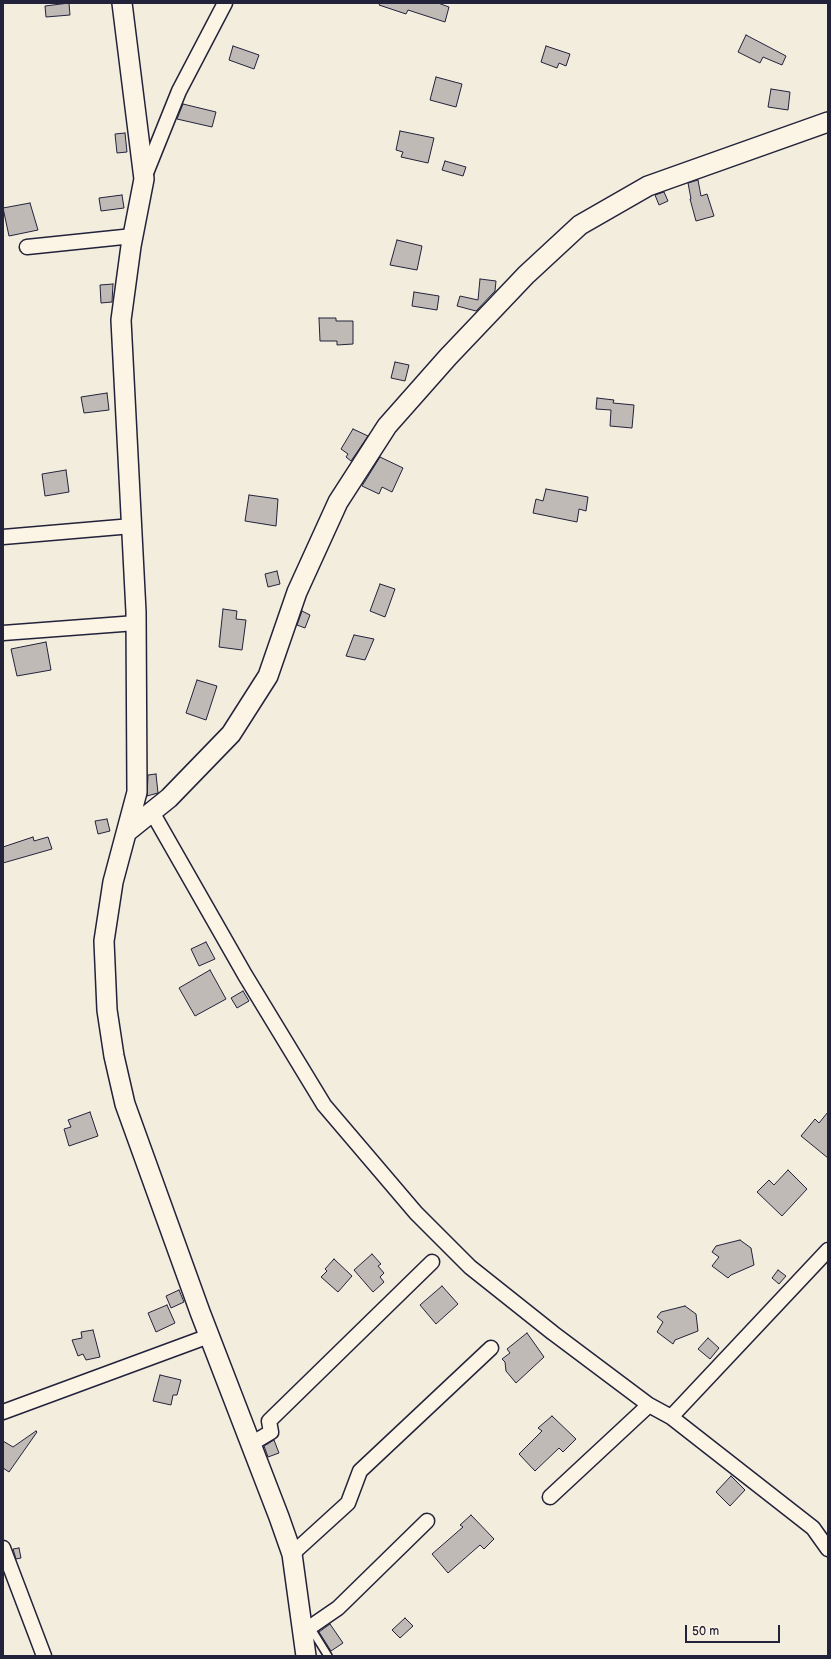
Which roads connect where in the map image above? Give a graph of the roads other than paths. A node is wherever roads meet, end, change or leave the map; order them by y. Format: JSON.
{"nodes":[{"id":1,"x":122,"y":3,"type":"edge"},
{"id":2,"x":225,"y":3,"type":"edge"},
{"id":3,"x":828,"y":122,"type":"edge"},
{"id":4,"x":144,"y":179,"type":"junction"},
{"id":5,"x":133,"y":236,"type":"junction"},
{"id":6,"x":27,"y":247,"type":"dead end"},
{"id":7,"x":132,"y":526,"type":"junction"},
{"id":8,"x":3,"y":537,"type":"edge"},
{"id":9,"x":136,"y":622,"type":"junction"},
{"id":10,"x":3,"y":633,"type":"edge"},
{"id":11,"x":152,"y":812,"type":"junction"},
{"id":12,"x":128,"y":831,"type":"junction"},
{"id":13,"x":828,"y":1250,"type":"edge"},
{"id":14,"x":432,"y":1262,"type":"dead end"},
{"id":15,"x":209,"y":1336,"type":"junction"},
{"id":16,"x":491,"y":1348,"type":"dead end"},
{"id":17,"x":649,"y":1405,"type":"junction"},
{"id":18,"x":3,"y":1412,"type":"edge"},
{"id":19,"x":671,"y":1417,"type":"junction"},
{"id":20,"x":251,"y":1444,"type":"junction"},
{"id":21,"x":550,"y":1497,"type":"dead end"},
{"id":22,"x":427,"y":1522,"type":"dead end"},
{"id":23,"x":3,"y":1548,"type":"edge"},
{"id":24,"x":828,"y":1549,"type":"edge"},
{"id":25,"x":292,"y":1554,"type":"junction"},
{"id":26,"x":306,"y":1630,"type":"junction"},
{"id":27,"x":44,"y":1656,"type":"edge"},
{"id":28,"x":306,"y":1656,"type":"edge"},
{"id":29,"x":328,"y":1656,"type":"edge"}],
"edges":[{"from":1,"to":4,"type":"street"},
{"from":2,"to":4,"type":"street"},
{"from":3,"to":11,"type":"street"},
{"from":4,"to":5,"type":"street"},
{"from":5,"to":6,"type":"street"},
{"from":5,"to":7,"type":"street"},
{"from":7,"to":8,"type":"street"},
{"from":7,"to":9,"type":"street"},
{"from":9,"to":10,"type":"street"},
{"from":9,"to":12,"type":"street"},
{"from":11,"to":12,"type":"street"},
{"from":11,"to":17,"type":"street"},
{"from":12,"to":15,"type":"street"},
{"from":13,"to":19,"type":"street"},
{"from":14,"to":20,"type":"street"},
{"from":15,"to":18,"type":"street"},
{"from":15,"to":20,"type":"street"},
{"from":16,"to":25,"type":"street"},
{"from":17,"to":19,"type":"street"},
{"from":17,"to":21,"type":"street"},
{"from":19,"to":24,"type":"street"},
{"from":20,"to":25,"type":"street"},
{"from":22,"to":26,"type":"street"},
{"from":23,"to":27,"type":"street"},
{"from":25,"to":26,"type":"street"},
{"from":26,"to":28,"type":"street"},
{"from":26,"to":29,"type":"lane"}]}
